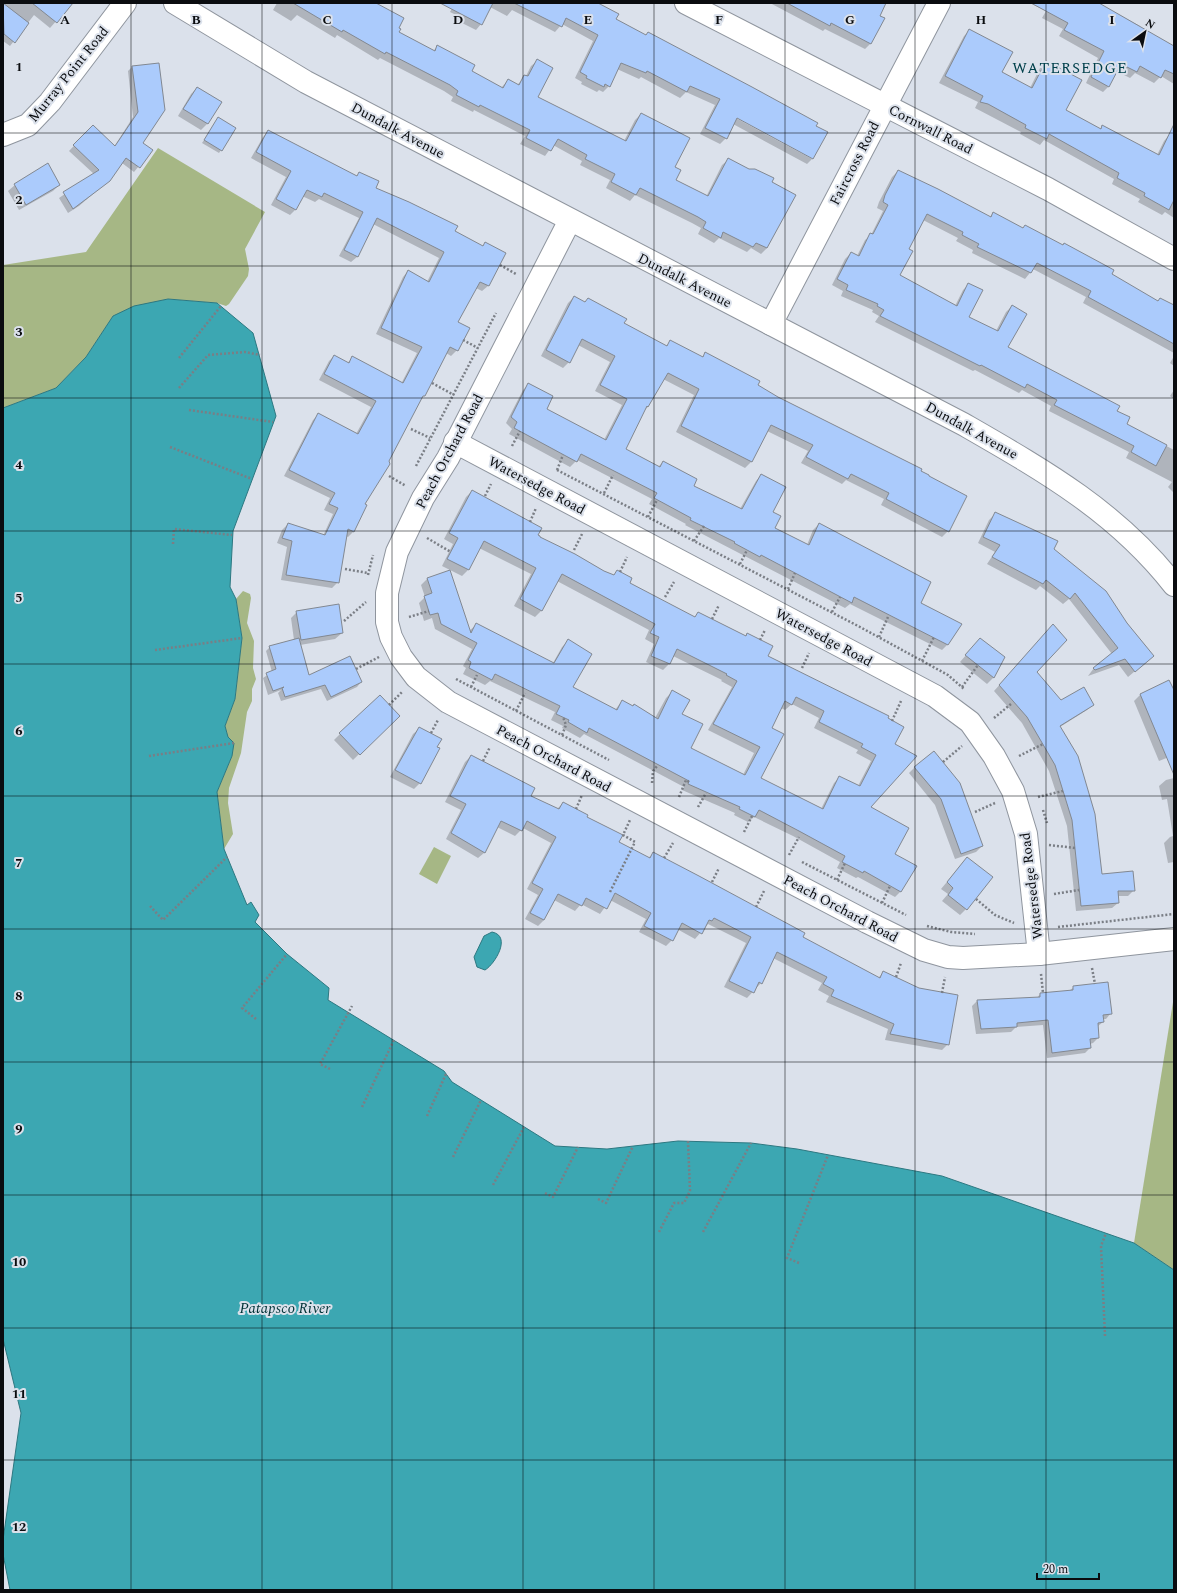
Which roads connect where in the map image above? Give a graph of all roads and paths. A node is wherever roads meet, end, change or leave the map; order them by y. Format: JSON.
{"nodes":[{"id":1,"x":125,"y":3,"type":"edge"},
{"id":2,"x":175,"y":3,"type":"edge"},
{"id":3,"x":686,"y":3,"type":"edge"},
{"id":4,"x":939,"y":3,"type":"edge"},
{"id":5,"x":884,"y":105,"type":"junction"},
{"id":6,"x":3,"y":135,"type":"edge"},
{"id":7,"x":570,"y":220,"type":"junction"},
{"id":8,"x":1174,"y":259,"type":"edge"},
{"id":9,"x":500,"y":266,"type":"dead end"},
{"id":10,"x":516,"y":274,"type":"dead end"},
{"id":11,"x":221,"y":306,"type":"dead end"},
{"id":12,"x":771,"y":324,"type":"junction"},
{"id":13,"x":463,"y":340,"type":"dead end"},
{"id":14,"x":478,"y":348,"type":"dead end"},
{"id":15,"x":260,"y":355,"type":"dead end"},
{"id":16,"x":179,"y":358,"type":"dead end"},
{"id":17,"x":432,"y":383,"type":"dead end"},
{"id":18,"x":179,"y":388,"type":"dead end"},
{"id":19,"x":454,"y":394,"type":"dead end"},
{"id":20,"x":189,"y":410,"type":"dead end"},
{"id":21,"x":274,"y":422,"type":"dead end"},
{"id":22,"x":411,"y":429,"type":"dead end"},
{"id":23,"x":520,"y":431,"type":"dead end"},
{"id":24,"x":430,"y":438,"type":"dead end"},
{"id":25,"x":456,"y":442,"type":"junction"},
{"id":26,"x":512,"y":446,"type":"dead end"},
{"id":27,"x":170,"y":447,"type":"dead end"},
{"id":28,"x":564,"y":455,"type":"dead end"},
{"id":29,"x":557,"y":470,"type":"dead end"},
{"id":30,"x":613,"y":475,"type":"dead end"},
{"id":31,"x":389,"y":476,"type":"dead end"},
{"id":32,"x":252,"y":479,"type":"dead end"},
{"id":33,"x":492,"y":481,"type":"dead end"},
{"id":34,"x":406,"y":486,"type":"dead end"},
{"id":35,"x":604,"y":493,"type":"dead end"},
{"id":36,"x":485,"y":496,"type":"dead end"},
{"id":37,"x":657,"y":500,"type":"dead end"},
{"id":38,"x":538,"y":506,"type":"dead end"},
{"id":39,"x":648,"y":517,"type":"dead end"},
{"id":40,"x":530,"y":522,"type":"dead end"},
{"id":41,"x":704,"y":526,"type":"dead end"},
{"id":42,"x":584,"y":530,"type":"dead end"},
{"id":43,"x":430,"y":532,"type":"dead end"},
{"id":44,"x":232,"y":535,"type":"dead end"},
{"id":45,"x":427,"y":538,"type":"junction"},
{"id":46,"x":694,"y":541,"type":"dead end"},
{"id":47,"x":173,"y":544,"type":"dead end"},
{"id":48,"x":423,"y":545,"type":"dead end"},
{"id":49,"x":574,"y":550,"type":"dead end"},
{"id":50,"x":748,"y":550,"type":"dead end"},
{"id":51,"x":451,"y":552,"type":"dead end"},
{"id":52,"x":628,"y":553,"type":"dead end"},
{"id":53,"x":740,"y":564,"type":"dead end"},
{"id":54,"x":345,"y":569,"type":"dead end"},
{"id":55,"x":620,"y":572,"type":"dead end"},
{"id":56,"x":368,"y":573,"type":"dead end"},
{"id":57,"x":795,"y":573,"type":"dead end"},
{"id":58,"x":676,"y":578,"type":"dead end"},
{"id":59,"x":1174,"y":585,"type":"edge"},
{"id":60,"x":788,"y":590,"type":"dead end"},
{"id":61,"x":665,"y":597,"type":"dead end"},
{"id":62,"x":840,"y":597,"type":"dead end"},
{"id":63,"x":366,"y":601,"type":"dead end"},
{"id":64,"x":721,"y":601,"type":"dead end"},
{"id":65,"x":429,"y":611,"type":"dead end"},
{"id":66,"x":832,"y":612,"type":"dead end"},
{"id":67,"x":408,"y":613,"type":"dead end"},
{"id":68,"x":409,"y":617,"type":"junction"},
{"id":69,"x":888,"y":617,"type":"dead end"},
{"id":70,"x":712,"y":619,"type":"dead end"},
{"id":71,"x":344,"y":621,"type":"dead end"},
{"id":72,"x":410,"y":622,"type":"dead end"},
{"id":73,"x":767,"y":626,"type":"dead end"},
{"id":74,"x":879,"y":637,"type":"dead end"},
{"id":75,"x":934,"y":637,"type":"dead end"},
{"id":76,"x":242,"y":638,"type":"dead end"},
{"id":77,"x":760,"y":640,"type":"dead end"},
{"id":78,"x":811,"y":649,"type":"dead end"},
{"id":79,"x":155,"y":650,"type":"dead end"},
{"id":80,"x":379,"y":657,"type":"dead end"},
{"id":81,"x":922,"y":661,"type":"dead end"},
{"id":82,"x":978,"y":665,"type":"dead end"},
{"id":83,"x":802,"y":668,"type":"dead end"},
{"id":84,"x":356,"y":669,"type":"dead end"},
{"id":85,"x":477,"y":675,"type":"dead end"},
{"id":86,"x":453,"y":678,"type":"dead end"},
{"id":87,"x":471,"y":687,"type":"junction"},
{"id":88,"x":962,"y":687,"type":"dead end"},
{"id":89,"x":525,"y":693,"type":"dead end"},
{"id":90,"x":903,"y":697,"type":"dead end"},
{"id":91,"x":1011,"y":704,"type":"dead end"},
{"id":92,"x":516,"y":711,"type":"junction"},
{"id":93,"x":563,"y":717,"type":"dead end"},
{"id":94,"x":994,"y":718,"type":"dead end"},
{"id":95,"x":892,"y":721,"type":"dead end"},
{"id":96,"x":562,"y":735,"type":"junction"},
{"id":97,"x":958,"y":741,"type":"dead end"},
{"id":98,"x":234,"y":743,"type":"dead end"},
{"id":99,"x":1042,"y":744,"type":"dead end"},
{"id":100,"x":149,"y":756,"type":"dead end"},
{"id":101,"x":1019,"y":756,"type":"dead end"},
{"id":102,"x":611,"y":761,"type":"dead end"},
{"id":103,"x":943,"y":762,"type":"dead end"},
{"id":104,"x":657,"y":766,"type":"dead end"},
{"id":105,"x":646,"y":780,"type":"dead end"},
{"id":106,"x":688,"y":782,"type":"dead end"},
{"id":107,"x":652,"y":783,"type":"junction"},
{"id":108,"x":659,"y":787,"type":"dead end"},
{"id":109,"x":1063,"y":790,"type":"dead end"},
{"id":110,"x":706,"y":793,"type":"dead end"},
{"id":111,"x":672,"y":794,"type":"dead end"},
{"id":112,"x":679,"y":797,"type":"junction"},
{"id":113,"x":1038,"y":797,"type":"dead end"},
{"id":114,"x":685,"y":800,"type":"dead end"},
{"id":115,"x":638,"y":802,"type":"junction"},
{"id":116,"x":692,"y":804,"type":"dead end"},
{"id":117,"x":698,"y":807,"type":"junction"},
{"id":118,"x":704,"y":810,"type":"dead end"},
{"id":119,"x":997,"y":810,"type":"dead end"},
{"id":120,"x":975,"y":812,"type":"dead end"},
{"id":121,"x":752,"y":816,"type":"dead end"},
{"id":122,"x":739,"y":829,"type":"dead end"},
{"id":123,"x":744,"y":832,"type":"junction"},
{"id":124,"x":751,"y":835,"type":"dead end"},
{"id":125,"x":799,"y":837,"type":"dead end"},
{"id":126,"x":1049,"y":845,"type":"dead end"},
{"id":127,"x":1075,"y":848,"type":"dead end"},
{"id":128,"x":783,"y":852,"type":"dead end"},
{"id":129,"x":789,"y":855,"type":"junction"},
{"id":130,"x":227,"y":857,"type":"dead end"},
{"id":131,"x":795,"y":858,"type":"dead end"},
{"id":132,"x":801,"y":861,"type":"dead end"},
{"id":133,"x":846,"y":864,"type":"dead end"},
{"id":134,"x":837,"y":880,"type":"junction"},
{"id":135,"x":890,"y":886,"type":"dead end"},
{"id":136,"x":1079,"y":890,"type":"dead end"},
{"id":137,"x":610,"y":892,"type":"dead end"},
{"id":138,"x":1054,"y":894,"type":"dead end"},
{"id":139,"x":976,"y":899,"type":"dead end"},
{"id":140,"x":882,"y":903,"type":"junction"},
{"id":141,"x":150,"y":906,"type":"dead end"},
{"id":142,"x":1174,"y":914,"type":"edge"},
{"id":143,"x":908,"y":916,"type":"dead end"},
{"id":144,"x":1014,"y":917,"type":"dead end"},
{"id":145,"x":924,"y":925,"type":"dead end"},
{"id":146,"x":1036,"y":930,"type":"junction"},
{"id":147,"x":983,"y":934,"type":"dead end"},
{"id":148,"x":1174,"y":939,"type":"edge"},
{"id":149,"x":287,"y":954,"type":"dead end"},
{"id":150,"x":1038,"y":954,"type":"junction"},
{"id":151,"x":352,"y":1006,"type":"dead end"},
{"id":152,"x":256,"y":1019,"type":"dead end"},
{"id":153,"x":394,"y":1040,"type":"dead end"},
{"id":154,"x":330,"y":1069,"type":"dead end"},
{"id":155,"x":446,"y":1074,"type":"dead end"},
{"id":156,"x":481,"y":1100,"type":"dead end"},
{"id":157,"x":362,"y":1108,"type":"dead end"},
{"id":158,"x":427,"y":1116,"type":"dead end"},
{"id":159,"x":524,"y":1127,"type":"dead end"},
{"id":160,"x":688,"y":1141,"type":"dead end"},
{"id":161,"x":751,"y":1143,"type":"dead end"},
{"id":162,"x":633,"y":1146,"type":"dead end"},
{"id":163,"x":578,"y":1147,"type":"dead end"},
{"id":164,"x":828,"y":1155,"type":"dead end"},
{"id":165,"x":454,"y":1157,"type":"dead end"},
{"id":166,"x":493,"y":1185,"type":"dead end"},
{"id":167,"x":545,"y":1193,"type":"dead end"},
{"id":168,"x":598,"y":1199,"type":"dead end"},
{"id":169,"x":658,"y":1232,"type":"dead end"},
{"id":170,"x":703,"y":1232,"type":"dead end"},
{"id":171,"x":1106,"y":1233,"type":"dead end"},
{"id":172,"x":799,"y":1263,"type":"dead end"},
{"id":173,"x":1105,"y":1336,"type":"dead end"}],
"edges":[{"from":1,"to":6,"type":"street","name":"Murray Point Road"},
{"from":2,"to":7,"type":"street","name":"Dundalk Avenue"},
{"from":3,"to":5,"type":"street","name":"Cornwall Road"},
{"from":4,"to":5,"type":"street","name":"Faircross Road"},
{"from":5,"to":8,"type":"street","name":"Cornwall Road"},
{"from":5,"to":12,"type":"street","name":"Faircross Road"},
{"from":7,"to":12,"type":"street","name":"Dundalk Avenue"},
{"from":7,"to":25,"type":"street","name":"Peach Orchard Road"},
{"from":9,"to":10,"type":"path"},
{"from":11,"to":16,"type":"path"},
{"from":12,"to":59,"type":"street","name":"Dundalk Avenue"},
{"from":13,"to":14,"type":"path"},
{"from":15,"to":18,"type":"path"},
{"from":17,"to":19,"type":"path"},
{"from":20,"to":21,"type":"path"},
{"from":22,"to":24,"type":"path"},
{"from":23,"to":26,"type":"path"},
{"from":25,"to":115,"type":"street","name":"Peach Orchard Road"},
{"from":25,"to":146,"type":"street","name":"Watersedge Road"},
{"from":27,"to":32,"type":"path"},
{"from":28,"to":29,"type":"path"},
{"from":30,"to":35,"type":"path"},
{"from":31,"to":34,"type":"path"},
{"from":33,"to":36,"type":"path"},
{"from":37,"to":39,"type":"path"},
{"from":38,"to":40,"type":"path"},
{"from":41,"to":46,"type":"path"},
{"from":42,"to":49,"type":"path"},
{"from":43,"to":45,"type":"path"},
{"from":44,"to":47,"type":"path"},
{"from":45,"to":48,"type":"path"},
{"from":45,"to":51,"type":"path"},
{"from":50,"to":53,"type":"path"},
{"from":52,"to":55,"type":"path"},
{"from":54,"to":56,"type":"path"},
{"from":57,"to":60,"type":"path"},
{"from":58,"to":61,"type":"path"},
{"from":62,"to":66,"type":"path"},
{"from":63,"to":71,"type":"path"},
{"from":64,"to":70,"type":"path"},
{"from":65,"to":68,"type":"path"},
{"from":67,"to":68,"type":"path"},
{"from":68,"to":72,"type":"path"},
{"from":69,"to":74,"type":"path"},
{"from":73,"to":77,"type":"path"},
{"from":75,"to":81,"type":"path"},
{"from":76,"to":79,"type":"path"},
{"from":78,"to":83,"type":"path"},
{"from":80,"to":84,"type":"path"},
{"from":82,"to":88,"type":"path"},
{"from":85,"to":87,"type":"path"},
{"from":86,"to":87,"type":"path"},
{"from":87,"to":92,"type":"path"},
{"from":89,"to":92,"type":"path"},
{"from":90,"to":95,"type":"path"},
{"from":91,"to":94,"type":"path"},
{"from":92,"to":96,"type":"path"},
{"from":93,"to":96,"type":"path"},
{"from":96,"to":102,"type":"path"},
{"from":97,"to":103,"type":"path"},
{"from":98,"to":100,"type":"path"},
{"from":99,"to":101,"type":"path"},
{"from":104,"to":107,"type":"path"},
{"from":105,"to":107,"type":"path"},
{"from":106,"to":112,"type":"path"},
{"from":107,"to":108,"type":"path"},
{"from":109,"to":113,"type":"path"},
{"from":110,"to":117,"type":"path"},
{"from":111,"to":112,"type":"path"},
{"from":112,"to":114,"type":"path"},
{"from":115,"to":137,"type":"path"},
{"from":115,"to":150,"type":"street","name":"Peach Orchard Road"},
{"from":116,"to":117,"type":"path"},
{"from":117,"to":118,"type":"path"},
{"from":119,"to":120,"type":"path"},
{"from":121,"to":123,"type":"path"},
{"from":122,"to":123,"type":"path"},
{"from":123,"to":124,"type":"path"},
{"from":125,"to":129,"type":"path"},
{"from":126,"to":127,"type":"path"},
{"from":128,"to":129,"type":"path"},
{"from":129,"to":131,"type":"path"},
{"from":130,"to":141,"type":"path"},
{"from":132,"to":134,"type":"path"},
{"from":133,"to":134,"type":"path"},
{"from":134,"to":140,"type":"path"},
{"from":135,"to":140,"type":"path"},
{"from":136,"to":138,"type":"path"},
{"from":139,"to":144,"type":"path"},
{"from":140,"to":143,"type":"path"},
{"from":142,"to":146,"type":"path"},
{"from":145,"to":147,"type":"path"},
{"from":146,"to":150,"type":"street","name":"Watersedge Road"},
{"from":148,"to":150,"type":"street","name":"Peach Orchard Road"},
{"from":149,"to":152,"type":"path"},
{"from":151,"to":154,"type":"path"},
{"from":153,"to":157,"type":"path"},
{"from":155,"to":158,"type":"path"},
{"from":156,"to":165,"type":"path"},
{"from":159,"to":166,"type":"path"},
{"from":160,"to":169,"type":"path"},
{"from":161,"to":170,"type":"path"},
{"from":162,"to":168,"type":"path"},
{"from":163,"to":167,"type":"path"},
{"from":164,"to":172,"type":"path"},
{"from":171,"to":173,"type":"path"}]}
